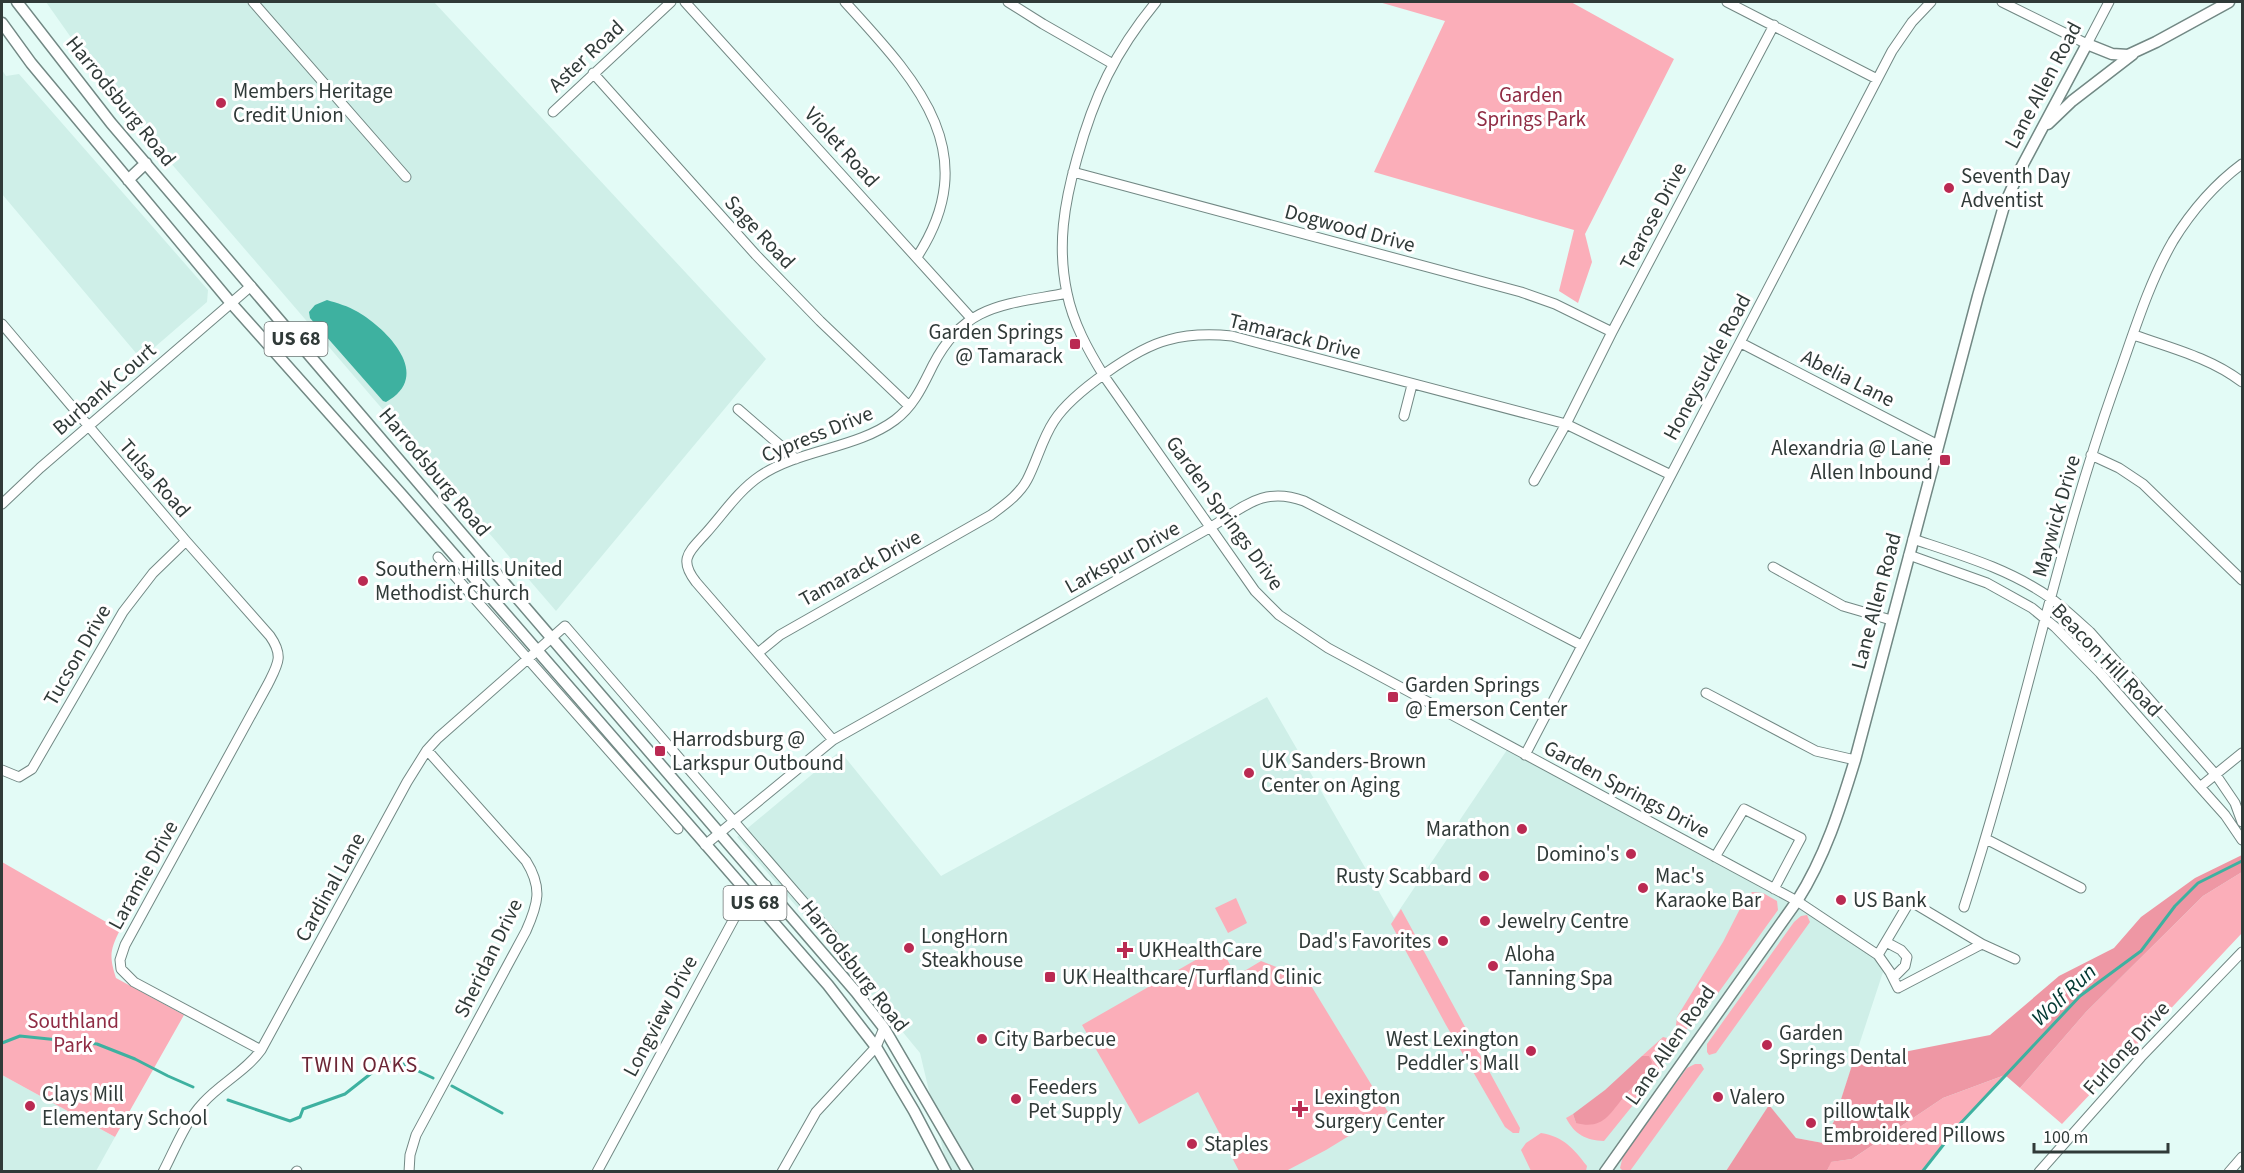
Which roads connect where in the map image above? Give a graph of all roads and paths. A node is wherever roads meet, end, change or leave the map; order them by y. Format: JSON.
{"nodes":[{"id":1,"x":17,"y":2,"type":"edge"},
{"id":2,"x":252,"y":2,"type":"edge"},
{"id":3,"x":671,"y":2,"type":"edge"},
{"id":4,"x":686,"y":2,"type":"edge"},
{"id":5,"x":845,"y":2,"type":"edge"},
{"id":6,"x":1008,"y":2,"type":"edge"},
{"id":7,"x":1156,"y":2,"type":"edge"},
{"id":8,"x":1727,"y":2,"type":"edge"},
{"id":9,"x":1931,"y":2,"type":"edge"},
{"id":10,"x":2002,"y":2,"type":"edge"},
{"id":11,"x":2109,"y":2,"type":"edge"},
{"id":12,"x":2229,"y":2,"type":"edge"},
{"id":13,"x":2,"y":23,"type":"edge"},
{"id":14,"x":1774,"y":25,"type":"junction"},
{"id":15,"x":2087,"y":44,"type":"junction"},
{"id":16,"x":2135,"y":52,"type":"junction"},
{"id":17,"x":1113,"y":64,"type":"junction"},
{"id":18,"x":593,"y":73,"type":"junction"},
{"id":19,"x":1877,"y":79,"type":"junction"},
{"id":20,"x":553,"y":111,"type":"dead end"},
{"id":21,"x":2041,"y":130,"type":"junction"},
{"id":22,"x":146,"y":163,"type":"junction"},
{"id":23,"x":2242,"y":164,"type":"edge"},
{"id":24,"x":1073,"y":172,"type":"junction"},
{"id":25,"x":406,"y":177,"type":"dead end"},
{"id":26,"x":128,"y":180,"type":"junction"},
{"id":27,"x":917,"y":257,"type":"junction"},
{"id":28,"x":251,"y":286,"type":"junction"},
{"id":29,"x":1067,"y":293,"type":"junction"},
{"id":30,"x":231,"y":303,"type":"junction"},
{"id":31,"x":971,"y":318,"type":"junction"},
{"id":32,"x":2,"y":324,"type":"edge"},
{"id":33,"x":1611,"y":332,"type":"junction"},
{"id":34,"x":2134,"y":335,"type":"junction"},
{"id":35,"x":1741,"y":343,"type":"junction"},
{"id":36,"x":1104,"y":376,"type":"junction"},
{"id":37,"x":2242,"y":382,"type":"edge"},
{"id":38,"x":1412,"y":385,"type":"junction"},
{"id":39,"x":909,"y":406,"type":"junction"},
{"id":40,"x":738,"y":409,"type":"dead end"},
{"id":41,"x":1404,"y":416,"type":"dead end"},
{"id":42,"x":1566,"y":424,"type":"junction"},
{"id":43,"x":88,"y":427,"type":"junction"},
{"id":44,"x":1938,"y":445,"type":"junction"},
{"id":45,"x":2091,"y":455,"type":"junction"},
{"id":46,"x":796,"y":459,"type":"junction"},
{"id":47,"x":1671,"y":475,"type":"junction"},
{"id":48,"x":1534,"y":481,"type":"dead end"},
{"id":49,"x":2,"y":504,"type":"edge"},
{"id":50,"x":1211,"y":527,"type":"junction"},
{"id":51,"x":1913,"y":539,"type":"junction"},
{"id":52,"x":186,"y":541,"type":"junction"},
{"id":53,"x":1909,"y":555,"type":"junction"},
{"id":54,"x":438,"y":557,"type":"dead end"},
{"id":55,"x":1773,"y":567,"type":"dead end"},
{"id":56,"x":2242,"y":580,"type":"edge"},
{"id":57,"x":2051,"y":598,"type":"junction"},
{"id":58,"x":2045,"y":619,"type":"junction"},
{"id":59,"x":1891,"y":620,"type":"junction"},
{"id":60,"x":552,"y":639,"type":"junction"},
{"id":61,"x":1581,"y":645,"type":"junction"},
{"id":62,"x":538,"y":651,"type":"junction"},
{"id":63,"x":758,"y":653,"type":"junction"},
{"id":64,"x":279,"y":656,"type":"joint"},
{"id":65,"x":528,"y":660,"type":"junction"},
{"id":66,"x":1706,"y":693,"type":"dead end"},
{"id":67,"x":833,"y":740,"type":"junction"},
{"id":68,"x":428,"y":750,"type":"junction"},
{"id":69,"x":2242,"y":753,"type":"edge"},
{"id":70,"x":1525,"y":755,"type":"junction"},
{"id":71,"x":1855,"y":759,"type":"junction"},
{"id":72,"x":2,"y":770,"type":"edge"},
{"id":73,"x":2216,"y":775,"type":"junction"},
{"id":74,"x":2200,"y":787,"type":"junction"},
{"id":75,"x":733,"y":821,"type":"junction"},
{"id":76,"x":2242,"y":822,"type":"edge"},
{"id":77,"x":678,"y":829,"type":"dead end"},
{"id":78,"x":720,"y":832,"type":"junction"},
{"id":79,"x":1986,"y":839,"type":"junction"},
{"id":80,"x":2242,"y":840,"type":"edge"},
{"id":81,"x":705,"y":845,"type":"junction"},
{"id":82,"x":1716,"y":857,"type":"junction"},
{"id":83,"x":766,"y":885,"type":"junction"},
{"id":84,"x":2081,"y":888,"type":"dead end"},
{"id":85,"x":1774,"y":889,"type":"junction"},
{"id":86,"x":751,"y":899,"type":"junction"},
{"id":87,"x":1797,"y":901,"type":"junction"},
{"id":88,"x":1964,"y":907,"type":"dead end"},
{"id":89,"x":834,"y":937,"type":"dead end"},
{"id":90,"x":1886,"y":942,"type":"junction"},
{"id":91,"x":1982,"y":944,"type":"junction"},
{"id":92,"x":2242,"y":952,"type":"edge"},
{"id":93,"x":1878,"y":955,"type":"junction"},
{"id":94,"x":2015,"y":959,"type":"dead end"},
{"id":95,"x":1893,"y":978,"type":"junction"},
{"id":96,"x":884,"y":1028,"type":"junction"},
{"id":97,"x":876,"y":1047,"type":"junction"},
{"id":98,"x":261,"y":1050,"type":"junction"},
{"id":99,"x":2242,"y":1157,"type":"edge"},
{"id":100,"x":163,"y":1172,"type":"edge"},
{"id":101,"x":409,"y":1172,"type":"edge"},
{"id":102,"x":597,"y":1172,"type":"edge"},
{"id":103,"x":782,"y":1172,"type":"edge"},
{"id":104,"x":946,"y":1172,"type":"edge"},
{"id":105,"x":968,"y":1172,"type":"edge"},
{"id":106,"x":1605,"y":1172,"type":"edge"},
{"id":107,"x":2039,"y":1172,"type":"edge"},
{"id":108,"x":2229,"y":1172,"type":"edge"}],
"edges":[{"from":1,"to":22,"type":"main road","name":"Harrodsburg Road","number":"US 68"},
{"from":2,"to":25,"type":"street"},
{"from":3,"to":18,"type":"street","name":"Aster Road"},
{"from":4,"to":27,"type":"street","name":"Violet Road"},
{"from":5,"to":27,"type":"street"},
{"from":6,"to":17,"type":"street"},
{"from":7,"to":17,"type":"street","name":"Garden Springs Drive"},
{"from":8,"to":14,"type":"street"},
{"from":9,"to":19,"type":"street","name":"Honeysuckle Road"},
{"from":10,"to":15,"type":"street"},
{"from":11,"to":15,"type":"street","name":"Lane Allen Road"},
{"from":12,"to":16,"type":"main road"},
{"from":13,"to":26,"type":"main road","name":"Harrodsburg Road","number":"US 68"},
{"from":14,"to":19,"type":"street"},
{"from":14,"to":33,"type":"street","name":"Tearose Drive"},
{"from":15,"to":16,"type":"main road"},
{"from":15,"to":21,"type":"main road","name":"Lane Allen Road"},
{"from":16,"to":21,"type":"main road"},
{"from":17,"to":24,"type":"street","name":"Garden Springs Drive"},
{"from":18,"to":20,"type":"street","name":"Aster Road"},
{"from":18,"to":39,"type":"street","name":"Sage Road"},
{"from":19,"to":35,"type":"street","name":"Honeysuckle Road"},
{"from":21,"to":44,"type":"main road","name":"Lane Allen Road"},
{"from":22,"to":26,"type":"main road"},
{"from":22,"to":28,"type":"main road","name":"Harrodsburg Road","number":"US 68"},
{"from":23,"to":34,"type":"street","name":"Maywick Drive"},
{"from":24,"to":29,"type":"street","name":"Garden Springs Drive"},
{"from":24,"to":33,"type":"street","name":"Dogwood Drive"},
{"from":26,"to":30,"type":"main road","name":"Harrodsburg Road","number":"US 68"},
{"from":27,"to":31,"type":"street","name":"Violet Road"},
{"from":28,"to":30,"type":"street","name":"Burbank Court"},
{"from":28,"to":60,"type":"main road","name":"Harrodsburg Road","number":"US 68"},
{"from":29,"to":31,"type":"street","name":"Cypress Drive"},
{"from":29,"to":36,"type":"street","name":"Garden Springs Drive"},
{"from":30,"to":43,"type":"street","name":"Burbank Court"},
{"from":30,"to":62,"type":"main road","name":"Harrodsburg Road","number":"US 68"},
{"from":31,"to":39,"type":"street","name":"Cypress Drive"},
{"from":32,"to":43,"type":"street","name":"Tulsa Road"},
{"from":33,"to":42,"type":"street","name":"Tearose Drive"},
{"from":34,"to":37,"type":"street"},
{"from":34,"to":45,"type":"street","name":"Maywick Drive"},
{"from":35,"to":44,"type":"street","name":"Abelia Lane"},
{"from":35,"to":47,"type":"street","name":"Honeysuckle Road"},
{"from":36,"to":38,"type":"street","name":"Tamarack Drive"},
{"from":36,"to":50,"type":"street","name":"Garden Springs Drive"},
{"from":36,"to":63,"type":"street","name":"Tamarack Drive"},
{"from":38,"to":41,"type":"street"},
{"from":38,"to":42,"type":"street","name":"Tamarack Drive"},
{"from":39,"to":46,"type":"street","name":"Cypress Drive"},
{"from":40,"to":46,"type":"street"},
{"from":42,"to":47,"type":"street","name":"Tamarack Drive"},
{"from":42,"to":48,"type":"street","name":"Tearose Drive"},
{"from":43,"to":49,"type":"street","name":"Burbank Court"},
{"from":43,"to":52,"type":"street","name":"Tulsa Road"},
{"from":44,"to":51,"type":"main road","name":"Lane Allen Road"},
{"from":45,"to":56,"type":"street"},
{"from":45,"to":57,"type":"street","name":"Maywick Drive"},
{"from":46,"to":63,"type":"street","name":"Cypress Drive"},
{"from":47,"to":61,"type":"street","name":"Honeysuckle Road"},
{"from":50,"to":61,"type":"street","name":"Larkspur Drive"},
{"from":50,"to":67,"type":"street","name":"Larkspur Drive"},
{"from":50,"to":70,"type":"street","name":"Garden Springs Drive"},
{"from":51,"to":53,"type":"main road","name":"Lane Allen Road"},
{"from":51,"to":57,"type":"street","name":"Beacon Hill Road"},
{"from":52,"to":64,"type":"street","name":"Tulsa Road"},
{"from":52,"to":72,"type":"street","name":"Tucson Drive"},
{"from":53,"to":58,"type":"street","name":"Beacon Hill Road"},
{"from":53,"to":59,"type":"main road","name":"Lane Allen Road"},
{"from":54,"to":65,"type":"street"},
{"from":55,"to":59,"type":"street"},
{"from":57,"to":58,"type":"street","name":"Maywick Drive"},
{"from":57,"to":73,"type":"street","name":"Beacon Hill Road"},
{"from":58,"to":74,"type":"street","name":"Beacon Hill Road"},
{"from":58,"to":79,"type":"street","name":"Maywick Drive"},
{"from":59,"to":71,"type":"main road","name":"Lane Allen Road"},
{"from":60,"to":62,"type":"street","name":"Cardinal Lane"},
{"from":60,"to":75,"type":"street"},
{"from":60,"to":78,"type":"main road","name":"Harrodsburg Road","number":"US 68"},
{"from":61,"to":70,"type":"street","name":"Honeysuckle Road"},
{"from":62,"to":65,"type":"street","name":"Cardinal Lane"},
{"from":62,"to":81,"type":"main road","name":"Harrodsburg Road","number":"US 68"},
{"from":63,"to":67,"type":"street","name":"Cypress Drive"},
{"from":64,"to":98,"type":"street","name":"Laramie Drive"},
{"from":65,"to":68,"type":"street","name":"Cardinal Lane"},
{"from":65,"to":77,"type":"street"},
{"from":66,"to":71,"type":"street"},
{"from":67,"to":75,"type":"street","name":"Larkspur Drive"},
{"from":68,"to":98,"type":"street","name":"Cardinal Lane"},
{"from":68,"to":101,"type":"street","name":"Sheridan Drive"},
{"from":69,"to":73,"type":"street"},
{"from":70,"to":82,"type":"street","name":"Garden Springs Drive"},
{"from":71,"to":87,"type":"main road","name":"Lane Allen Road"},
{"from":73,"to":74,"type":"street"},
{"from":73,"to":76,"type":"street","name":"Beacon Hill Road"},
{"from":74,"to":80,"type":"street","name":"Beacon Hill Road"},
{"from":75,"to":78,"type":"street","name":"Larkspur Drive"},
{"from":75,"to":89,"type":"street"},
{"from":78,"to":81,"type":"street","name":"Larkspur Drive"},
{"from":78,"to":83,"type":"main road","name":"Harrodsburg Road","number":"US 68"},
{"from":79,"to":84,"type":"street"},
{"from":79,"to":88,"type":"street","name":"Maywick Drive"},
{"from":81,"to":86,"type":"main road","name":"Harrodsburg Road","number":"US 68"},
{"from":82,"to":85,"type":"street","name":"Garden Springs Drive"},
{"from":82,"to":85,"type":"street"},
{"from":83,"to":86,"type":"street","name":"Longview Drive"},
{"from":83,"to":96,"type":"main road","name":"Harrodsburg Road","number":"US 68"},
{"from":85,"to":87,"type":"street","name":"Garden Springs Drive"},
{"from":86,"to":97,"type":"main road","name":"Harrodsburg Road","number":"US 68"},
{"from":86,"to":102,"type":"street","name":"Longview Drive"},
{"from":87,"to":93,"type":"street","name":"Garden Springs Drive"},
{"from":87,"to":106,"type":"main road","name":"Lane Allen Road"},
{"from":90,"to":91,"type":"street"},
{"from":90,"to":93,"type":"street"},
{"from":90,"to":95,"type":"street"},
{"from":91,"to":94,"type":"street"},
{"from":91,"to":95,"type":"street"},
{"from":92,"to":107,"type":"street","name":"Furlong Drive"},
{"from":93,"to":95,"type":"street"},
{"from":96,"to":97,"type":"street"},
{"from":96,"to":105,"type":"main road","name":"Harrodsburg Road","number":"US 68"},
{"from":97,"to":103,"type":"street"},
{"from":97,"to":104,"type":"main road","name":"Harrodsburg Road","number":"US 68"},
{"from":98,"to":100,"type":"street","name":"Cardinal Lane"},
{"from":99,"to":108,"type":"street"}]}
